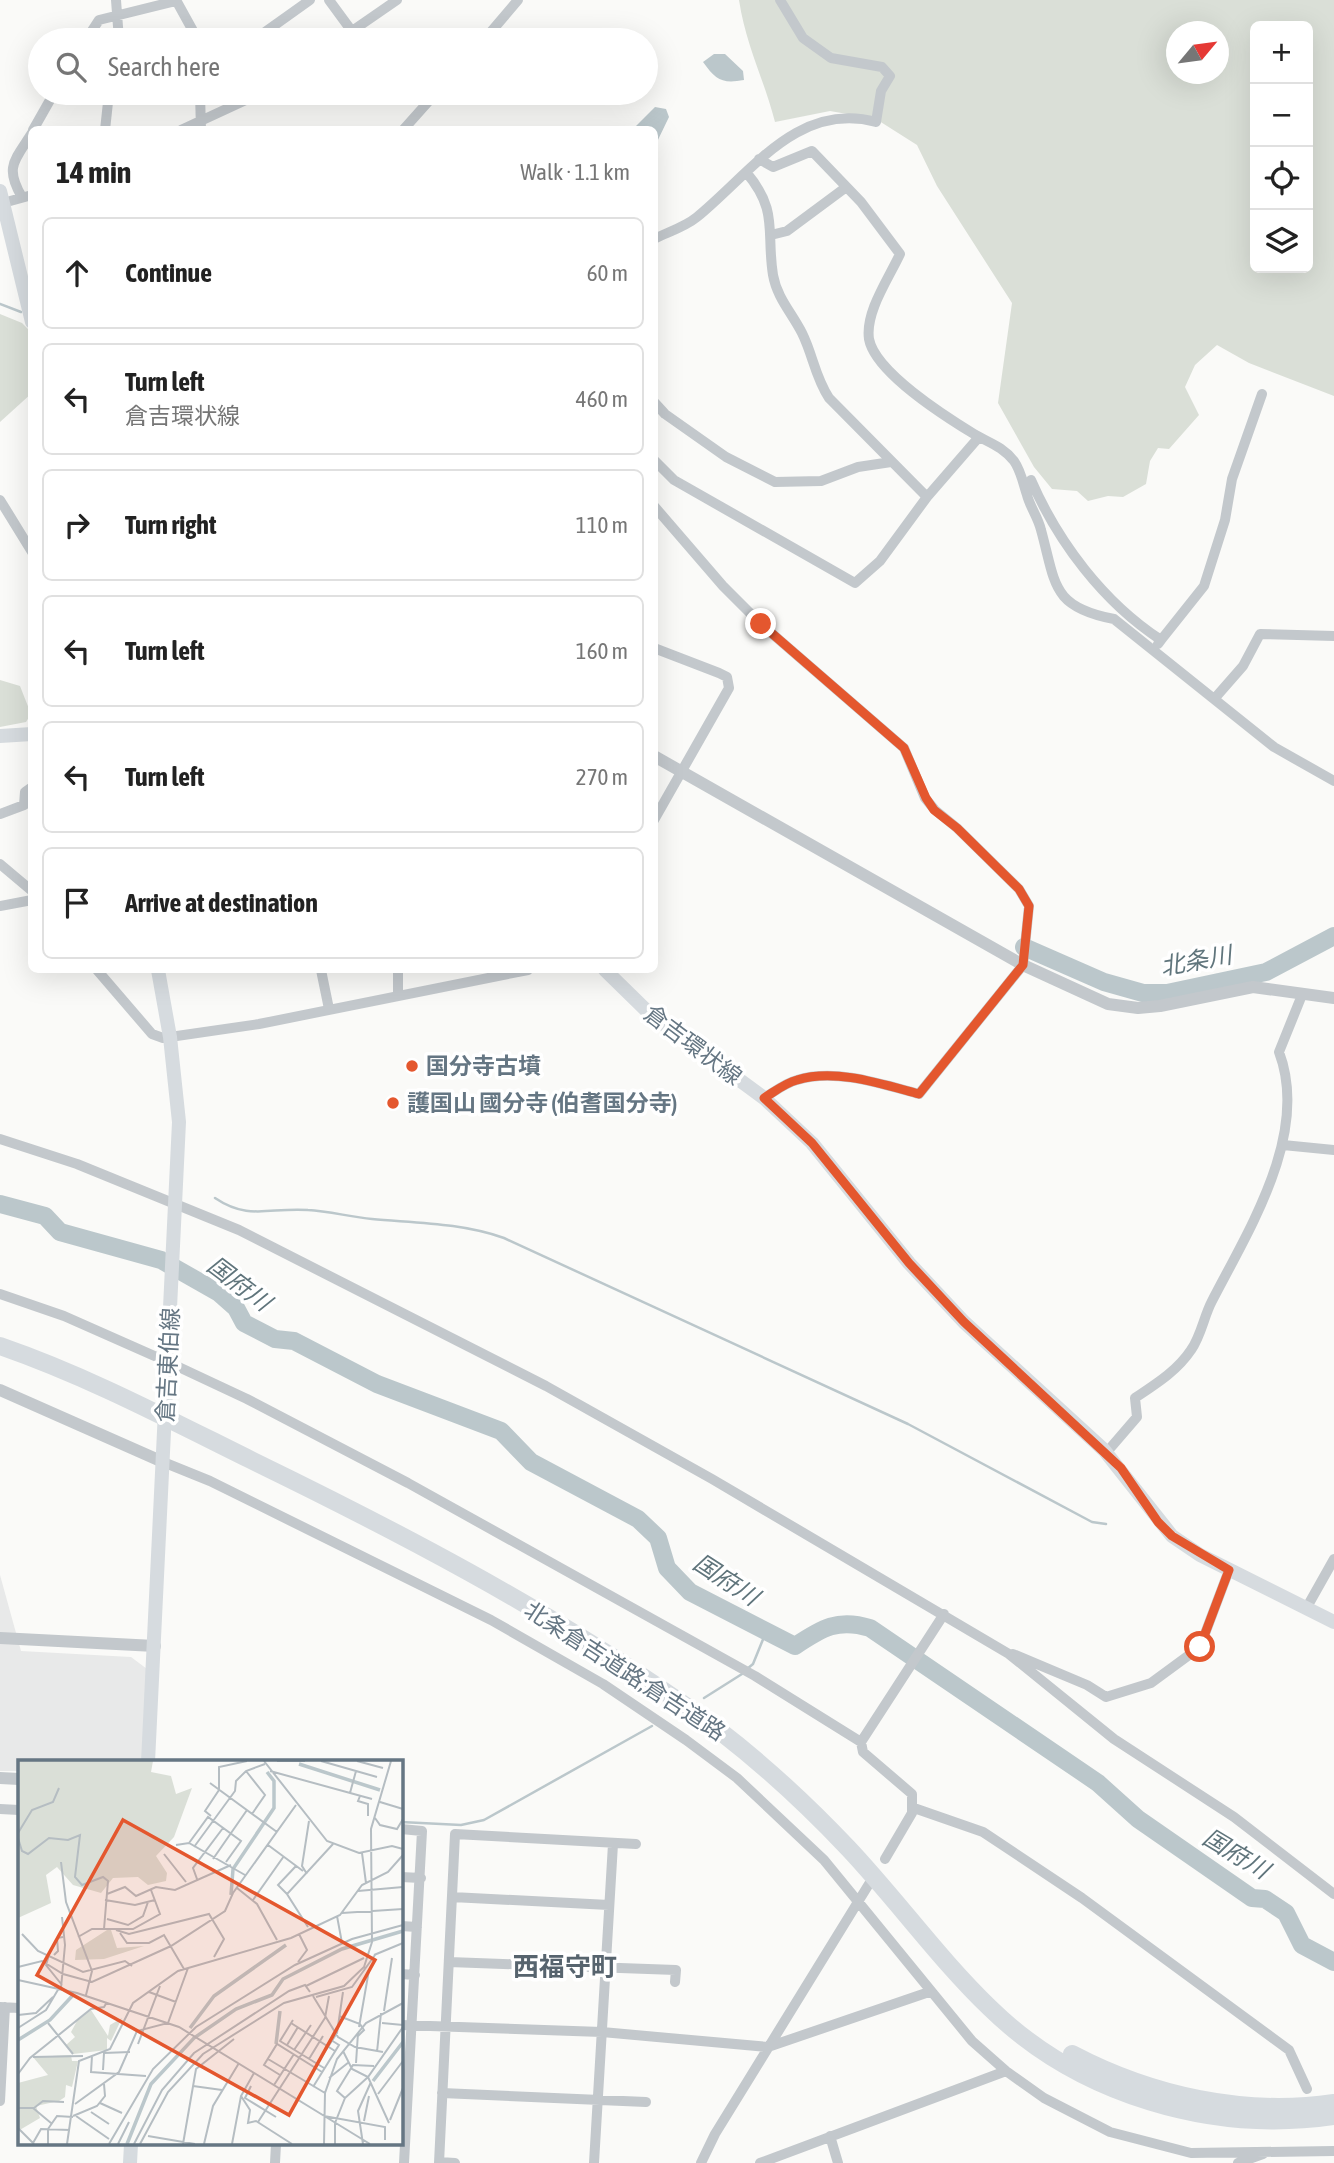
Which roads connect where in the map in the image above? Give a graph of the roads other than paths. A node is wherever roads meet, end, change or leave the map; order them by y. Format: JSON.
{"nodes":[{"id":1,"x":116,"y":0,"type":"edge"},
{"id":2,"x":176,"y":0,"type":"edge"},
{"id":3,"x":310,"y":0,"type":"edge"},
{"id":4,"x":329,"y":0,"type":"edge"},
{"id":5,"x":397,"y":0,"type":"edge"},
{"id":6,"x":518,"y":0,"type":"edge"},
{"id":7,"x":779,"y":0,"type":"edge"},
{"id":8,"x":118,"y":15,"type":"junction"},
{"id":9,"x":94,"y":28,"type":"edge"},
{"id":10,"x":119,"y":28,"type":"edge"},
{"id":11,"x":193,"y":28,"type":"edge"},
{"id":12,"x":271,"y":28,"type":"edge"},
{"id":13,"x":350,"y":28,"type":"edge"},
{"id":14,"x":354,"y":28,"type":"edge"},
{"id":15,"x":494,"y":28,"type":"edge"},
{"id":16,"x":47,"y":105,"type":"edge"},
{"id":17,"x":107,"y":105,"type":"edge"},
{"id":18,"x":201,"y":105,"type":"edge"},
{"id":19,"x":238,"y":105,"type":"edge"},
{"id":20,"x":425,"y":105,"type":"edge"},
{"id":21,"x":202,"y":124,"type":"edge"},
{"id":22,"x":35,"y":126,"type":"edge"},
{"id":23,"x":105,"y":126,"type":"edge"},
{"id":24,"x":407,"y":126,"type":"edge"},
{"id":25,"x":28,"y":138,"type":"edge"},
{"id":26,"x":759,"y":159,"type":"junction"},
{"id":27,"x":746,"y":172,"type":"junction"},
{"id":28,"x":845,"y":188,"type":"junction"},
{"id":29,"x":27,"y":196,"type":"edge"},
{"id":30,"x":2,"y":197,"type":"edge"},
{"id":31,"x":771,"y":235,"type":"junction"},
{"id":32,"x":658,"y":237,"type":"edge"},
{"id":33,"x":28,"y":305,"type":"edge"},
{"id":34,"x":1262,"y":394,"type":"dead end"},
{"id":35,"x":658,"y":406,"type":"edge"},
{"id":36,"x":978,"y":437,"type":"junction"},
{"id":37,"x":891,"y":462,"type":"junction"},
{"id":38,"x":658,"y":464,"type":"edge"},
{"id":39,"x":1031,"y":480,"type":"dead end"},
{"id":40,"x":927,"y":497,"type":"junction"},
{"id":41,"x":0,"y":500,"type":"edge"},
{"id":42,"x":658,"y":511,"type":"edge"},
{"id":43,"x":28,"y":546,"type":"edge"},
{"id":44,"x":1334,"y":636,"type":"edge"},
{"id":45,"x":1161,"y":640,"type":"junction"},
{"id":46,"x":658,"y":650,"type":"edge"},
{"id":47,"x":1154,"y":650,"type":"junction"},
{"id":48,"x":1214,"y":698,"type":"junction"},
{"id":49,"x":28,"y":734,"type":"edge"},
{"id":50,"x":0,"y":736,"type":"edge"},
{"id":51,"x":658,"y":758,"type":"edge"},
{"id":52,"x":681,"y":772,"type":"junction"},
{"id":53,"x":1334,"y":781,"type":"edge"},
{"id":54,"x":28,"y":790,"type":"edge"},
{"id":55,"x":658,"y":813,"type":"edge"},
{"id":56,"x":0,"y":814,"type":"edge"},
{"id":57,"x":0,"y":864,"type":"edge"},
{"id":58,"x":28,"y":888,"type":"edge"},
{"id":59,"x":28,"y":901,"type":"edge"},
{"id":60,"x":0,"y":906,"type":"edge"},
{"id":61,"x":1023,"y":965,"type":"junction"},
{"id":62,"x":100,"y":973,"type":"edge"},
{"id":63,"x":159,"y":973,"type":"edge"},
{"id":64,"x":322,"y":973,"type":"edge"},
{"id":65,"x":398,"y":973,"type":"edge"},
{"id":66,"x":512,"y":973,"type":"edge"},
{"id":67,"x":608,"y":973,"type":"edge"},
{"id":68,"x":398,"y":994,"type":"junction"},
{"id":69,"x":1302,"y":995,"type":"junction"},
{"id":70,"x":1334,"y":998,"type":"edge"},
{"id":71,"x":329,"y":1009,"type":"junction"},
{"id":72,"x":170,"y":1037,"type":"junction"},
{"id":73,"x":764,"y":1098,"type":"junction"},
{"id":74,"x":0,"y":1139,"type":"edge"},
{"id":75,"x":1283,"y":1145,"type":"junction"},
{"id":76,"x":1334,"y":1150,"type":"edge"},
{"id":77,"x":174,"y":1211,"type":"junction"},
{"id":78,"x":0,"y":1294,"type":"edge"},
{"id":79,"x":0,"y":1336,"type":"edge"},
{"id":80,"x":0,"y":1346,"type":"edge"},
{"id":81,"x":168,"y":1362,"type":"junction"},
{"id":82,"x":0,"y":1390,"type":"edge"},
{"id":83,"x":145,"y":1402,"type":"junction"},
{"id":84,"x":187,"y":1423,"type":"junction"},
{"id":85,"x":1106,"y":1452,"type":"junction"},
{"id":86,"x":163,"y":1462,"type":"junction"},
{"id":87,"x":1334,"y":1559,"type":"edge"},
{"id":88,"x":1229,"y":1570,"type":"junction"},
{"id":89,"x":1307,"y":1607,"type":"junction"},
{"id":90,"x":944,"y":1614,"type":"junction"},
{"id":91,"x":1334,"y":1622,"type":"edge"},
{"id":92,"x":0,"y":1638,"type":"edge"},
{"id":93,"x":155,"y":1646,"type":"junction"},
{"id":94,"x":1009,"y":1654,"type":"junction"},
{"id":95,"x":862,"y":1739,"type":"junction"},
{"id":96,"x":148,"y":1760,"type":"edge"},
{"id":97,"x":0,"y":1778,"type":"edge"},
{"id":98,"x":18,"y":1779,"type":"edge"},
{"id":99,"x":914,"y":1808,"type":"junction"},
{"id":100,"x":0,"y":1809,"type":"edge"},
{"id":101,"x":18,"y":1810,"type":"edge"},
{"id":102,"x":402,"y":1829,"type":"edge"},
{"id":103,"x":613,"y":1844,"type":"junction"},
{"id":104,"x":636,"y":1844,"type":"dead end"},
{"id":105,"x":884,"y":1858,"type":"dead end"},
{"id":106,"x":402,"y":1877,"type":"edge"},
{"id":107,"x":421,"y":1878,"type":"junction"},
{"id":108,"x":1334,"y":1878,"type":"edge"},
{"id":109,"x":869,"y":1884,"type":"dead end"},
{"id":110,"x":1323,"y":1886,"type":"junction"},
{"id":111,"x":1334,"y":1894,"type":"edge"},
{"id":112,"x":452,"y":1898,"type":"junction"},
{"id":113,"x":860,"y":1901,"type":"junction"},
{"id":114,"x":610,"y":1905,"type":"junction"},
{"id":115,"x":402,"y":1926,"type":"edge"},
{"id":116,"x":417,"y":1927,"type":"junction"},
{"id":117,"x":449,"y":1962,"type":"junction"},
{"id":118,"x":605,"y":1970,"type":"junction"},
{"id":119,"x":402,"y":1974,"type":"edge"},
{"id":120,"x":415,"y":1975,"type":"junction"},
{"id":121,"x":675,"y":1982,"type":"dead end"},
{"id":122,"x":929,"y":1992,"type":"junction"},
{"id":123,"x":3,"y":2007,"type":"edge"},
{"id":124,"x":406,"y":2025,"type":"edge"},
{"id":125,"x":446,"y":2027,"type":"junction"},
{"id":126,"x":602,"y":2032,"type":"junction"},
{"id":127,"x":768,"y":2047,"type":"junction"},
{"id":128,"x":1006,"y":2071,"type":"junction"},
{"id":129,"x":405,"y":2074,"type":"edge"},
{"id":130,"x":1307,"y":2090,"type":"dead end"},
{"id":131,"x":442,"y":2093,"type":"junction"},
{"id":132,"x":0,"y":2101,"type":"edge"},
{"id":133,"x":600,"y":2102,"type":"junction"},
{"id":134,"x":646,"y":2102,"type":"dead end"},
{"id":135,"x":1334,"y":2103,"type":"edge"},
{"id":136,"x":1334,"y":2116,"type":"edge"},
{"id":137,"x":403,"y":2126,"type":"edge"},
{"id":138,"x":830,"y":2136,"type":"junction"},
{"id":139,"x":1274,"y":2151,"type":"junction"},
{"id":140,"x":1334,"y":2151,"type":"edge"},
{"id":141,"x":404,"y":2163,"type":"edge"},
{"id":142,"x":439,"y":2163,"type":"edge"},
{"id":143,"x":455,"y":2163,"type":"edge"},
{"id":144,"x":594,"y":2163,"type":"edge"},
{"id":145,"x":701,"y":2163,"type":"edge"},
{"id":146,"x":760,"y":2163,"type":"edge"},
{"id":147,"x":838,"y":2163,"type":"edge"},
{"id":148,"x":1238,"y":2163,"type":"edge"}],
"edges":[{"from":1,"to":8,"type":"street"},
{"from":2,"to":8,"type":"street"},
{"from":2,"to":11,"type":"street"},
{"from":3,"to":12,"type":"street"},
{"from":4,"to":13,"type":"street"},
{"from":5,"to":14,"type":"street"},
{"from":6,"to":15,"type":"street"},
{"from":7,"to":26,"type":"street"},
{"from":8,"to":9,"type":"street"},
{"from":8,"to":10,"type":"street"},
{"from":16,"to":22,"type":"street"},
{"from":17,"to":23,"type":"street"},
{"from":18,"to":21,"type":"street"},
{"from":19,"to":21,"type":"street"},
{"from":20,"to":24,"type":"street"},
{"from":25,"to":29,"type":"street"},
{"from":26,"to":27,"type":"street"},
{"from":26,"to":28,"type":"street"},
{"from":27,"to":31,"type":"street"},
{"from":27,"to":32,"type":"street"},
{"from":28,"to":31,"type":"street"},
{"from":28,"to":36,"type":"street"},
{"from":29,"to":30,"type":"street"},
{"from":30,"to":33,"type":"main road"},
{"from":31,"to":37,"type":"street"},
{"from":34,"to":45,"type":"street"},
{"from":35,"to":37,"type":"street"},
{"from":36,"to":40,"type":"street"},
{"from":36,"to":47,"type":"street"},
{"from":37,"to":40,"type":"street"},
{"from":38,"to":40,"type":"street"},
{"from":39,"to":45,"type":"street"},
{"from":41,"to":43,"type":"street"},
{"from":42,"to":61,"type":"street"},
{"from":44,"to":48,"type":"street"},
{"from":45,"to":47,"type":"street"},
{"from":46,"to":52,"type":"street"},
{"from":47,"to":48,"type":"street"},
{"from":48,"to":53,"type":"street"},
{"from":49,"to":50,"type":"main road"},
{"from":51,"to":52,"type":"street"},
{"from":52,"to":55,"type":"street"},
{"from":52,"to":61,"type":"street"},
{"from":54,"to":56,"type":"street"},
{"from":57,"to":58,"type":"street"},
{"from":59,"to":60,"type":"street"},
{"from":61,"to":69,"type":"street"},
{"from":61,"to":73,"type":"street"},
{"from":62,"to":72,"type":"street"},
{"from":63,"to":72,"type":"main road","name":"倉吉東伯線"},
{"from":64,"to":71,"type":"street"},
{"from":65,"to":68,"type":"street"},
{"from":66,"to":68,"type":"street"},
{"from":67,"to":73,"type":"main road","name":"倉吉環状線"},
{"from":68,"to":71,"type":"street"},
{"from":69,"to":70,"type":"street"},
{"from":69,"to":75,"type":"street"},
{"from":71,"to":72,"type":"street"},
{"from":72,"to":77,"type":"main road","name":"倉吉東伯線"},
{"from":73,"to":85,"type":"main road","name":"倉吉環状線"},
{"from":74,"to":77,"type":"street"},
{"from":75,"to":76,"type":"street"},
{"from":75,"to":85,"type":"street"},
{"from":77,"to":81,"type":"main road","name":"倉吉東伯線"},
{"from":77,"to":90,"type":"street"},
{"from":78,"to":81,"type":"street"},
{"from":79,"to":83,"type":"highway","name":"北条倉吉道路;倉吉道路"},
{"from":80,"to":83,"type":"highway","name":"北条倉吉道路;倉吉道路"},
{"from":81,"to":86,"type":"main road","name":"倉吉東伯線"},
{"from":81,"to":95,"type":"street"},
{"from":82,"to":86,"type":"street"},
{"from":83,"to":84,"type":"highway","name":"北条倉吉道路;倉吉道路"},
{"from":84,"to":135,"type":"highway","name":"北条倉吉道路;倉吉道路"},
{"from":84,"to":136,"type":"highway","name":"北条倉吉道路;倉吉道路"},
{"from":85,"to":88,"type":"main road","name":"倉吉環状線"},
{"from":86,"to":93,"type":"main road","name":"倉吉東伯線"},
{"from":86,"to":113,"type":"street"},
{"from":87,"to":89,"type":"street"},
{"from":88,"to":89,"type":"main road","name":"倉吉環状線"},
{"from":88,"to":94,"type":"street"},
{"from":89,"to":91,"type":"main road","name":"倉吉環状線"},
{"from":90,"to":94,"type":"street"},
{"from":90,"to":95,"type":"street"},
{"from":92,"to":93,"type":"street"},
{"from":93,"to":96,"type":"main road","name":"倉吉東伯線"},
{"from":94,"to":110,"type":"street"},
{"from":95,"to":99,"type":"street"},
{"from":97,"to":98,"type":"street"},
{"from":99,"to":105,"type":"street"},
{"from":99,"to":130,"type":"street"},
{"from":100,"to":101,"type":"street"},
{"from":102,"to":107,"type":"street"},
{"from":103,"to":104,"type":"street"},
{"from":103,"to":112,"type":"street"},
{"from":103,"to":114,"type":"street"},
{"from":106,"to":107,"type":"street"},
{"from":107,"to":116,"type":"street"},
{"from":108,"to":110,"type":"street"},
{"from":109,"to":113,"type":"street"},
{"from":110,"to":111,"type":"street"},
{"from":112,"to":114,"type":"street"},
{"from":112,"to":117,"type":"street"},
{"from":113,"to":122,"type":"street"},
{"from":113,"to":127,"type":"street"},
{"from":114,"to":118,"type":"street"},
{"from":115,"to":116,"type":"street"},
{"from":116,"to":120,"type":"street"},
{"from":117,"to":118,"type":"street"},
{"from":117,"to":125,"type":"street"},
{"from":118,"to":121,"type":"street"},
{"from":118,"to":126,"type":"street"},
{"from":119,"to":120,"type":"street"},
{"from":120,"to":124,"type":"street"},
{"from":122,"to":127,"type":"street"},
{"from":122,"to":128,"type":"street"},
{"from":123,"to":132,"type":"street"},
{"from":124,"to":125,"type":"street"},
{"from":124,"to":129,"type":"street"},
{"from":125,"to":126,"type":"street"},
{"from":125,"to":131,"type":"street"},
{"from":126,"to":127,"type":"street"},
{"from":126,"to":133,"type":"street"},
{"from":127,"to":145,"type":"street"},
{"from":128,"to":138,"type":"street"},
{"from":128,"to":139,"type":"street"},
{"from":129,"to":137,"type":"street"},
{"from":131,"to":133,"type":"street"},
{"from":131,"to":142,"type":"street"},
{"from":133,"to":134,"type":"street"},
{"from":133,"to":144,"type":"street"},
{"from":137,"to":141,"type":"street"},
{"from":138,"to":146,"type":"street"},
{"from":138,"to":147,"type":"street"},
{"from":139,"to":140,"type":"street"},
{"from":139,"to":148,"type":"street"},
{"from":142,"to":143,"type":"street"}]}
